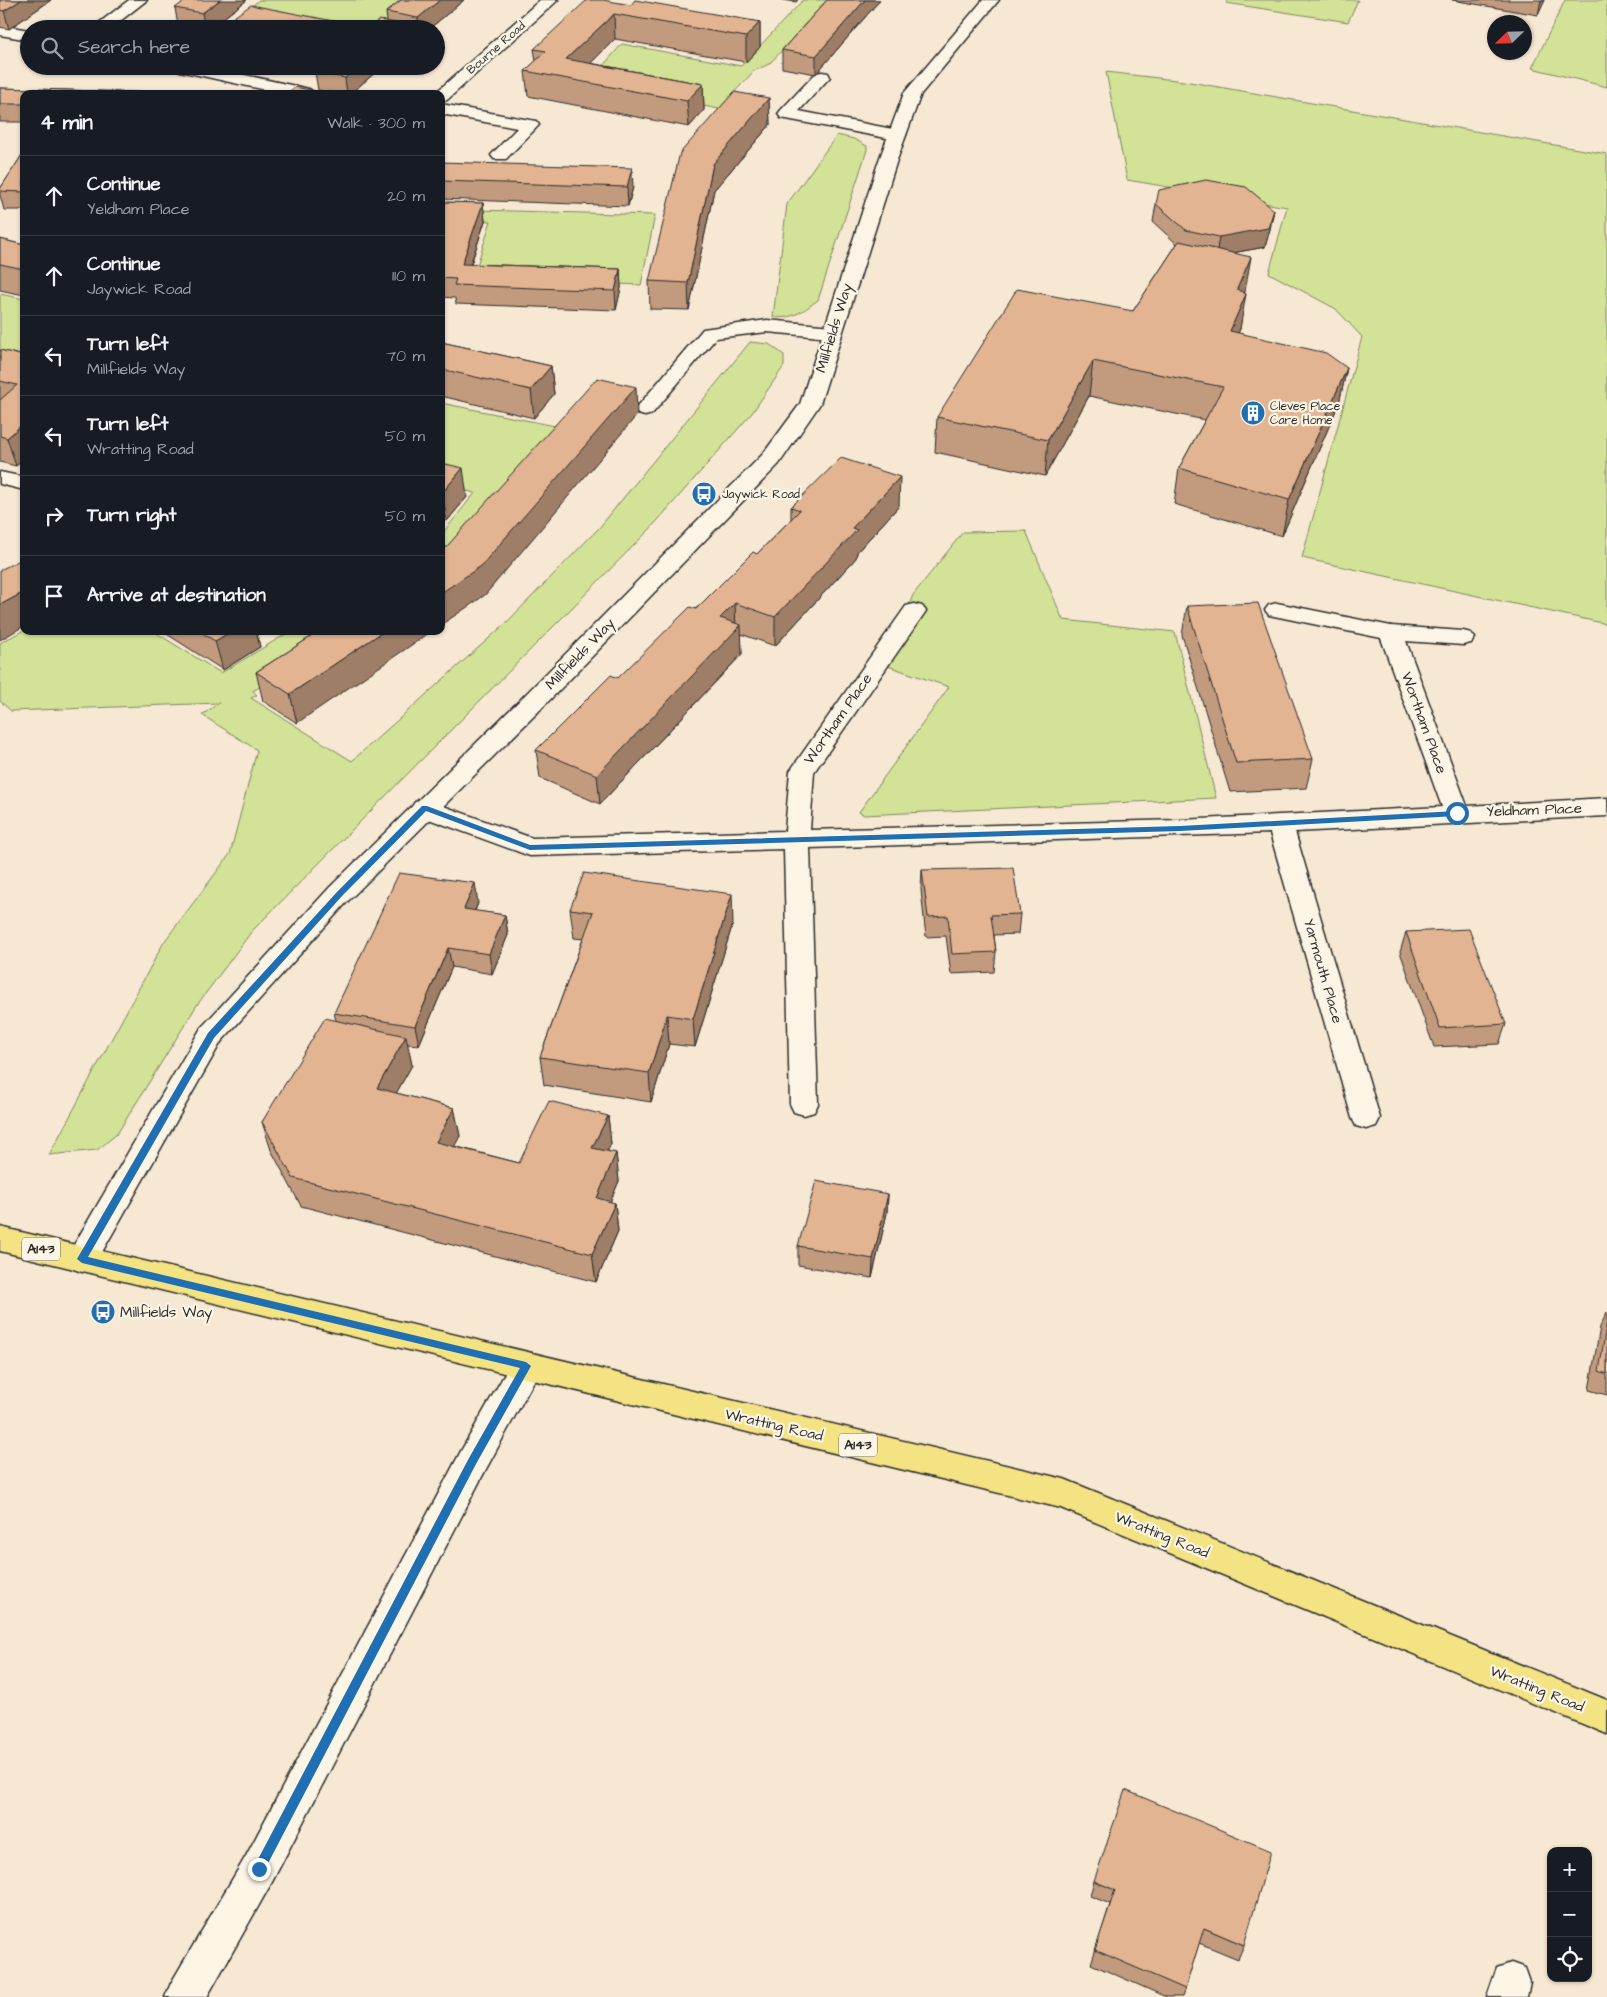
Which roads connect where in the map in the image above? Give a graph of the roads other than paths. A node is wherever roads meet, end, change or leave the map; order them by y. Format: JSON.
{"nodes":[{"id":1,"x":139,"y":0,"type":"edge"},
{"id":2,"x":550,"y":0,"type":"edge"},
{"id":3,"x":991,"y":0,"type":"edge"},
{"id":4,"x":111,"y":20,"type":"edge"},
{"id":5,"x":0,"y":30,"type":"edge"},
{"id":6,"x":20,"y":34,"type":"edge"},
{"id":7,"x":221,"y":75,"type":"edge"},
{"id":8,"x":822,"y":77,"type":"edge"},
{"id":9,"x":291,"y":90,"type":"edge"},
{"id":10,"x":445,"y":92,"type":"edge"},
{"id":11,"x":445,"y":110,"type":"edge"},
{"id":12,"x":897,"y":135,"type":"junction"},
{"id":13,"x":500,"y":155,"type":"dead end"},
{"id":14,"x":832,"y":332,"type":"junction"},
{"id":15,"x":645,"y":410,"type":"dead end"},
{"id":16,"x":0,"y":478,"type":"edge"},
{"id":17,"x":20,"y":483,"type":"edge"},
{"id":18,"x":1278,"y":610,"type":"dead end"},
{"id":19,"x":914,"y":611,"type":"dead end"},
{"id":20,"x":1391,"y":633,"type":"junction"},
{"id":21,"x":1463,"y":638,"type":"dead end"},
{"id":22,"x":1607,"y":807,"type":"edge"},
{"id":23,"x":424,"y":808,"type":"junction"},
{"id":24,"x":1457,"y":813,"type":"junction"},
{"id":25,"x":1280,"y":824,"type":"junction"},
{"id":26,"x":797,"y":840,"type":"junction"},
{"id":27,"x":804,"y":1104,"type":"dead end"},
{"id":28,"x":1366,"y":1118,"type":"dead end"},
{"id":29,"x":0,"y":1239,"type":"edge"},
{"id":30,"x":82,"y":1259,"type":"junction"},
{"id":31,"x":526,"y":1366,"type":"junction"},
{"id":32,"x":1607,"y":1717,"type":"edge"},
{"id":33,"x":185,"y":1997,"type":"edge"}],
"edges":[{"from":1,"to":4,"type":"street"},
{"from":2,"to":10,"type":"street","name":"Bourne Road"},
{"from":3,"to":12,"type":"street","name":"Millfields Way"},
{"from":5,"to":6,"type":"street"},
{"from":7,"to":9,"type":"street"},
{"from":8,"to":12,"type":"street"},
{"from":11,"to":13,"type":"street"},
{"from":12,"to":14,"type":"street","name":"Millfields Way"},
{"from":14,"to":15,"type":"street"},
{"from":14,"to":23,"type":"street","name":"Millfields Way"},
{"from":16,"to":17,"type":"street"},
{"from":18,"to":20,"type":"street"},
{"from":19,"to":26,"type":"street","name":"Wortham Place"},
{"from":20,"to":21,"type":"street"},
{"from":20,"to":24,"type":"street","name":"Wortham Place"},
{"from":22,"to":24,"type":"street","name":"Yeldham Place"},
{"from":23,"to":26,"type":"street"},
{"from":23,"to":30,"type":"street","name":"Millfields Way"},
{"from":24,"to":25,"type":"street","name":"Yeldham Place"},
{"from":25,"to":26,"type":"street"},
{"from":25,"to":28,"type":"street","name":"Yarmouth Place"},
{"from":26,"to":27,"type":"street","name":"Wortham Place"},
{"from":29,"to":30,"type":"main road","name":"Wratting Road","number":"A143"},
{"from":30,"to":31,"type":"main road","name":"Wratting Road","number":"A143"},
{"from":31,"to":32,"type":"main road","name":"Wratting Road","number":"A143"},
{"from":31,"to":33,"type":"street"}]}
